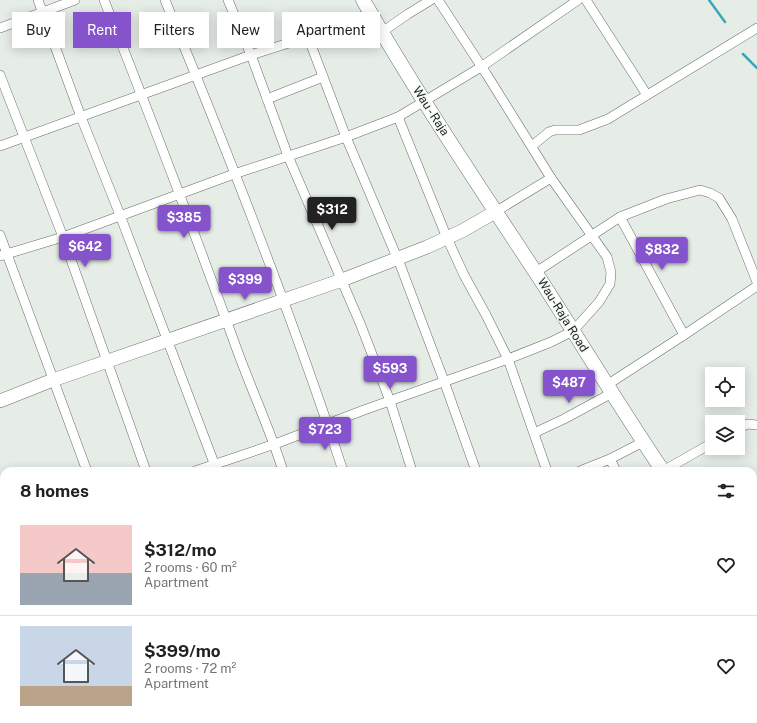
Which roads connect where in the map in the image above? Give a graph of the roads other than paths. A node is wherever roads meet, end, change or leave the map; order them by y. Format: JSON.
{"nodes":[{"id":1,"x":38,"y":0,"type":"edge"},
{"id":2,"x":76,"y":0,"type":"edge"},
{"id":3,"x":104,"y":0,"type":"edge"},
{"id":4,"x":166,"y":0,"type":"edge"},
{"id":5,"x":228,"y":0,"type":"edge"},
{"id":6,"x":363,"y":0,"type":"edge"},
{"id":7,"x":431,"y":0,"type":"edge"},
{"id":8,"x":438,"y":0,"type":"edge"},
{"id":9,"x":578,"y":0,"type":"edge"},
{"id":10,"x":586,"y":0,"type":"edge"},
{"id":11,"x":43,"y":12,"type":"joint"},
{"id":12,"x":370,"y":12,"type":"edge"},
{"id":13,"x":12,"y":24,"type":"edge"},
{"id":14,"x":0,"y":28,"type":"edge"},
{"id":15,"x":757,"y":28,"type":"edge"},
{"id":16,"x":380,"y":29,"type":"edge"},
{"id":17,"x":382,"y":32,"type":"junction"},
{"id":18,"x":282,"y":45,"type":"edge"},
{"id":19,"x":56,"y":48,"type":"edge"},
{"id":20,"x":312,"y":48,"type":"edge"},
{"id":21,"x":252,"y":55,"type":"junction"},
{"id":22,"x":481,"y":67,"type":"junction"},
{"id":23,"x":0,"y":75,"type":"edge"},
{"id":24,"x":196,"y":76,"type":"junction"},
{"id":25,"x":323,"y":77,"type":"junction"},
{"id":26,"x":647,"y":95,"type":"junction"},
{"id":27,"x":142,"y":96,"type":"junction"},
{"id":28,"x":267,"y":99,"type":"junction"},
{"id":29,"x":424,"y":101,"type":"junction"},
{"id":30,"x":81,"y":117,"type":"junction"},
{"id":31,"x":398,"y":117,"type":"junction"},
{"id":32,"x":346,"y":137,"type":"junction"},
{"id":33,"x":25,"y":138,"type":"junction"},
{"id":34,"x":0,"y":146,"type":"edge"},
{"id":35,"x":532,"y":146,"type":"junction"},
{"id":36,"x":288,"y":156,"type":"junction"},
{"id":37,"x":234,"y":174,"type":"junction"},
{"id":38,"x":552,"y":178,"type":"junction"},
{"id":39,"x":179,"y":194,"type":"junction"},
{"id":40,"x":120,"y":216,"type":"junction"},
{"id":41,"x":498,"y":216,"type":"junction"},
{"id":42,"x":620,"y":216,"type":"junction"},
{"id":43,"x":0,"y":235,"type":"edge"},
{"id":44,"x":593,"y":235,"type":"junction"},
{"id":45,"x":63,"y":237,"type":"junction"},
{"id":46,"x":447,"y":238,"type":"junction"},
{"id":47,"x":4,"y":254,"type":"edge"},
{"id":48,"x":396,"y":258,"type":"junction"},
{"id":49,"x":536,"y":272,"type":"junction"},
{"id":50,"x":342,"y":280,"type":"junction"},
{"id":51,"x":757,"y":282,"type":"edge"},
{"id":52,"x":757,"y":286,"type":"edge"},
{"id":53,"x":283,"y":301,"type":"junction"},
{"id":54,"x":227,"y":321,"type":"junction"},
{"id":55,"x":573,"y":331,"type":"junction"},
{"id":56,"x":684,"y":335,"type":"junction"},
{"id":57,"x":168,"y":342,"type":"junction"},
{"id":58,"x":508,"y":359,"type":"junction"},
{"id":59,"x":107,"y":363,"type":"junction"},
{"id":60,"x":53,"y":380,"type":"junction"},
{"id":61,"x":444,"y":381,"type":"junction"},
{"id":62,"x":610,"y":389,"type":"junction"},
{"id":63,"x":0,"y":401,"type":"edge"},
{"id":64,"x":390,"y":401,"type":"junction"},
{"id":65,"x":327,"y":424,"type":"junction"},
{"id":66,"x":745,"y":425,"type":"edge"},
{"id":67,"x":757,"y":425,"type":"edge"},
{"id":68,"x":534,"y":433,"type":"junction"},
{"id":69,"x":643,"y":442,"type":"junction"},
{"id":70,"x":275,"y":444,"type":"junction"},
{"id":71,"x":705,"y":447,"type":"edge"},
{"id":72,"x":610,"y":459,"type":"junction"},
{"id":73,"x":86,"y":467,"type":"edge"},
{"id":74,"x":145,"y":467,"type":"edge"},
{"id":75,"x":216,"y":467,"type":"edge"},
{"id":76,"x":218,"y":467,"type":"edge"},
{"id":77,"x":282,"y":467,"type":"edge"},
{"id":78,"x":342,"y":467,"type":"edge"},
{"id":79,"x":411,"y":467,"type":"edge"},
{"id":80,"x":475,"y":467,"type":"edge"},
{"id":81,"x":546,"y":467,"type":"edge"},
{"id":82,"x":590,"y":467,"type":"edge"},
{"id":83,"x":614,"y":467,"type":"edge"},
{"id":84,"x":660,"y":467,"type":"edge"},
{"id":85,"x":670,"y":467,"type":"edge"}],
"edges":[{"from":1,"to":11,"type":"street"},
{"from":2,"to":11,"type":"street"},
{"from":3,"to":27,"type":"street"},
{"from":4,"to":24,"type":"street"},
{"from":5,"to":21,"type":"street"},
{"from":6,"to":12,"type":"main road","name":"Wau - Raja"},
{"from":7,"to":17,"type":"street"},
{"from":8,"to":22,"type":"street"},
{"from":9,"to":22,"type":"street"},
{"from":10,"to":26,"type":"street"},
{"from":13,"to":14,"type":"street"},
{"from":15,"to":26,"type":"street"},
{"from":16,"to":17,"type":"main road","name":"Wau - Raja"},
{"from":17,"to":29,"type":"main road","name":"Wau - Raja"},
{"from":18,"to":21,"type":"street"},
{"from":19,"to":30,"type":"street"},
{"from":20,"to":25,"type":"street"},
{"from":21,"to":24,"type":"street"},
{"from":21,"to":28,"type":"street"},
{"from":22,"to":29,"type":"street"},
{"from":22,"to":35,"type":"street"},
{"from":23,"to":33,"type":"street"},
{"from":24,"to":27,"type":"street"},
{"from":24,"to":37,"type":"street"},
{"from":25,"to":28,"type":"street"},
{"from":25,"to":32,"type":"street"},
{"from":26,"to":35,"type":"street"},
{"from":27,"to":30,"type":"street"},
{"from":27,"to":39,"type":"street"},
{"from":28,"to":36,"type":"street"},
{"from":29,"to":31,"type":"street"},
{"from":29,"to":41,"type":"main road","name":"Wau - Raja"},
{"from":30,"to":33,"type":"street"},
{"from":30,"to":40,"type":"street"},
{"from":31,"to":32,"type":"street"},
{"from":31,"to":46,"type":"street"},
{"from":32,"to":36,"type":"street"},
{"from":32,"to":48,"type":"street"},
{"from":33,"to":34,"type":"street"},
{"from":33,"to":45,"type":"street"},
{"from":35,"to":38,"type":"street"},
{"from":36,"to":37,"type":"street"},
{"from":36,"to":50,"type":"street"},
{"from":37,"to":39,"type":"street"},
{"from":37,"to":53,"type":"street"},
{"from":38,"to":41,"type":"street"},
{"from":38,"to":44,"type":"street"},
{"from":39,"to":40,"type":"street"},
{"from":39,"to":54,"type":"street"},
{"from":40,"to":45,"type":"street"},
{"from":40,"to":57,"type":"street"},
{"from":41,"to":46,"type":"street"},
{"from":41,"to":49,"type":"main road","name":"Wau-Raja Road"},
{"from":42,"to":44,"type":"street"},
{"from":42,"to":51,"type":"street"},
{"from":42,"to":56,"type":"street"},
{"from":43,"to":47,"type":"street"},
{"from":44,"to":49,"type":"street"},
{"from":44,"to":55,"type":"street"},
{"from":45,"to":47,"type":"street"},
{"from":45,"to":59,"type":"street"},
{"from":46,"to":48,"type":"street"},
{"from":46,"to":58,"type":"street"},
{"from":47,"to":60,"type":"street"},
{"from":48,"to":50,"type":"street"},
{"from":48,"to":61,"type":"street"},
{"from":49,"to":55,"type":"main road","name":"Wau-Raja Road"},
{"from":50,"to":53,"type":"street"},
{"from":50,"to":64,"type":"street"},
{"from":52,"to":56,"type":"street"},
{"from":53,"to":54,"type":"street"},
{"from":53,"to":65,"type":"street"},
{"from":54,"to":57,"type":"street"},
{"from":54,"to":70,"type":"street"},
{"from":55,"to":58,"type":"street"},
{"from":55,"to":62,"type":"main road","name":"Wau-Raja Road"},
{"from":56,"to":62,"type":"street"},
{"from":57,"to":59,"type":"street"},
{"from":57,"to":75,"type":"street"},
{"from":58,"to":61,"type":"street"},
{"from":58,"to":68,"type":"street"},
{"from":59,"to":60,"type":"street"},
{"from":59,"to":74,"type":"street"},
{"from":60,"to":63,"type":"street"},
{"from":60,"to":73,"type":"street"},
{"from":61,"to":64,"type":"street"},
{"from":61,"to":80,"type":"street"},
{"from":62,"to":68,"type":"street"},
{"from":62,"to":69,"type":"main road","name":"Wau-Raja Road"},
{"from":64,"to":65,"type":"street"},
{"from":64,"to":79,"type":"street"},
{"from":65,"to":70,"type":"street"},
{"from":65,"to":78,"type":"street"},
{"from":66,"to":67,"type":"street"},
{"from":68,"to":81,"type":"street"},
{"from":69,"to":72,"type":"street"},
{"from":69,"to":84,"type":"main road","name":"Wau-Raja Road"},
{"from":70,"to":76,"type":"street"},
{"from":70,"to":77,"type":"street"},
{"from":71,"to":85,"type":"street"},
{"from":72,"to":82,"type":"street"},
{"from":72,"to":83,"type":"street"}]}
